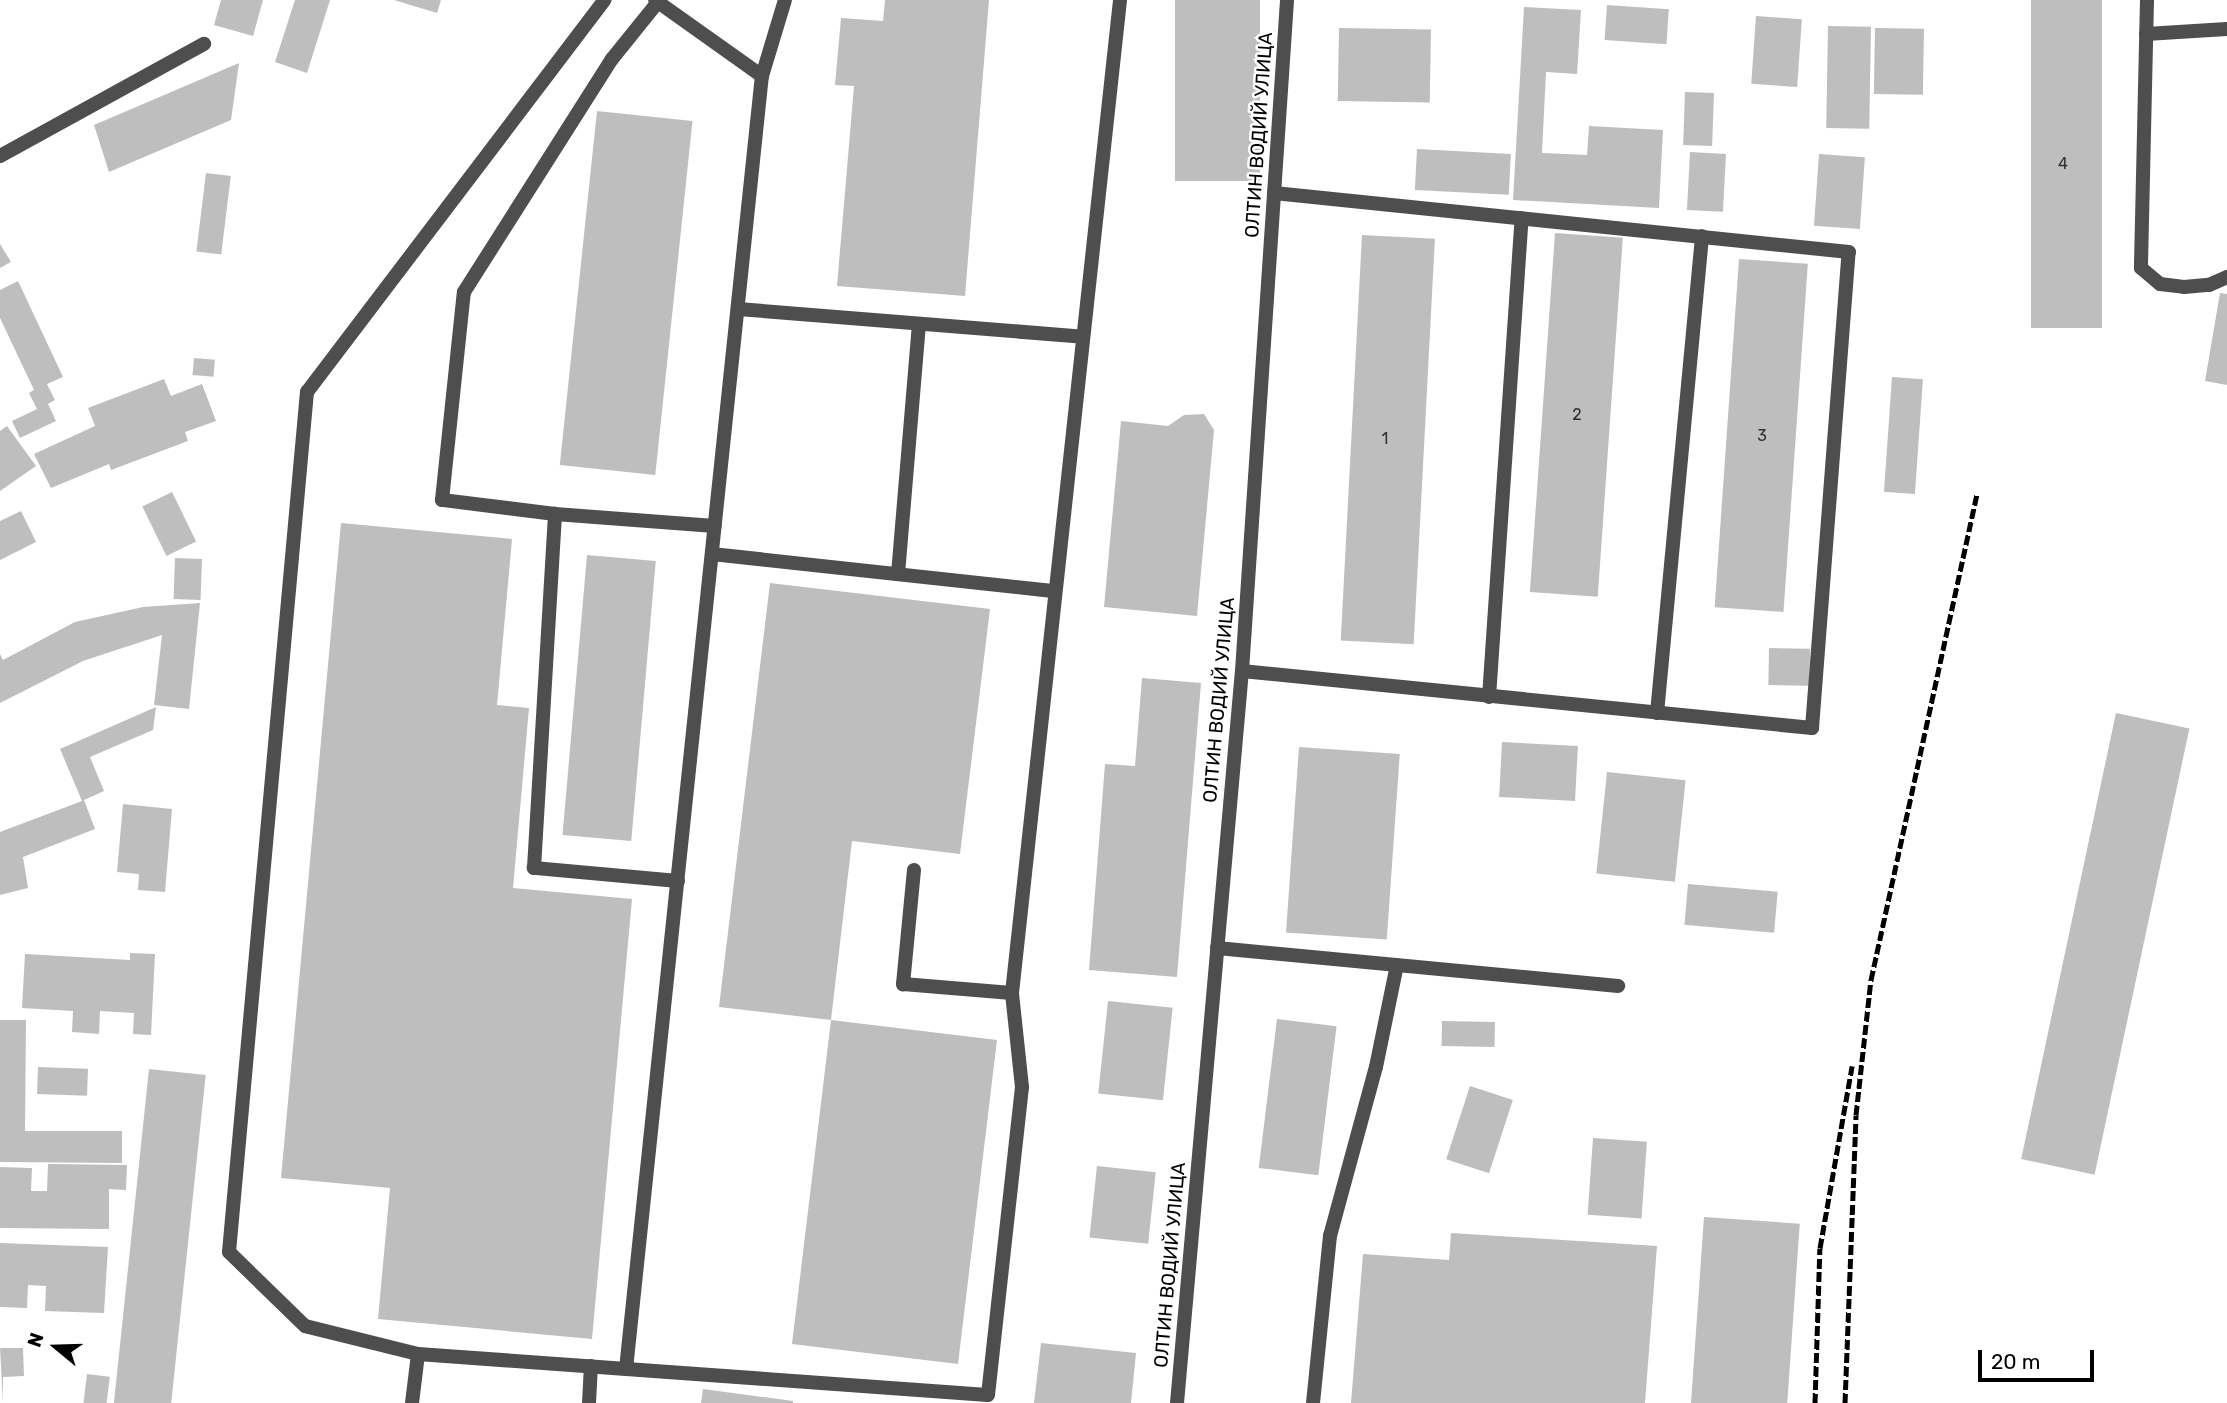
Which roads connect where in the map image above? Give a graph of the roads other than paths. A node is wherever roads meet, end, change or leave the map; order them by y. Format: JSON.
{"nodes":[{"id":1,"x":605,"y":0,"type":"edge"},
{"id":2,"x":785,"y":0,"type":"edge"},
{"id":3,"x":1119,"y":0,"type":"edge"},
{"id":4,"x":1287,"y":0,"type":"edge"},
{"id":5,"x":2147,"y":0,"type":"edge"},
{"id":6,"x":657,"y":1,"type":"edge"},
{"id":7,"x":2227,"y":29,"type":"edge"},
{"id":8,"x":2146,"y":34,"type":"junction"},
{"id":9,"x":204,"y":44,"type":"dead end"},
{"id":10,"x":762,"y":76,"type":"junction"},
{"id":11,"x":0,"y":156,"type":"edge"},
{"id":12,"x":1274,"y":193,"type":"junction"},
{"id":13,"x":1522,"y":218,"type":"junction"},
{"id":14,"x":1702,"y":236,"type":"junction"},
{"id":15,"x":2227,"y":277,"type":"edge"},
{"id":16,"x":738,"y":309,"type":"junction"},
{"id":17,"x":919,"y":324,"type":"junction"},
{"id":18,"x":1083,"y":337,"type":"junction"},
{"id":19,"x":555,"y":514,"type":"junction"},
{"id":20,"x":715,"y":526,"type":"junction"},
{"id":21,"x":712,"y":554,"type":"junction"},
{"id":22,"x":898,"y":574,"type":"junction"},
{"id":23,"x":1055,"y":591,"type":"junction"},
{"id":24,"x":1242,"y":671,"type":"junction"},
{"id":25,"x":1489,"y":697,"type":"junction"},
{"id":26,"x":1657,"y":713,"type":"junction"},
{"id":27,"x":914,"y":870,"type":"dead end"},
{"id":28,"x":678,"y":881,"type":"junction"},
{"id":29,"x":1217,"y":948,"type":"junction"},
{"id":30,"x":1397,"y":965,"type":"junction"},
{"id":31,"x":1618,"y":986,"type":"dead end"},
{"id":32,"x":1012,"y":993,"type":"junction"},
{"id":33,"x":418,"y":1354,"type":"junction"},
{"id":34,"x":592,"y":1366,"type":"junction"},
{"id":35,"x":626,"y":1369,"type":"junction"},
{"id":36,"x":412,"y":1403,"type":"edge"},
{"id":37,"x":589,"y":1403,"type":"edge"},
{"id":38,"x":1177,"y":1403,"type":"edge"},
{"id":39,"x":1313,"y":1403,"type":"edge"}],
"edges":[{"from":1,"to":33,"type":"street"},
{"from":2,"to":10,"type":"street"},
{"from":3,"to":18,"type":"street"},
{"from":4,"to":12,"type":"street","name":"ОЛТИН ВОДИЙ УЛИЦА"},
{"from":5,"to":8,"type":"street"},
{"from":6,"to":10,"type":"street"},
{"from":6,"to":19,"type":"street"},
{"from":7,"to":8,"type":"street"},
{"from":8,"to":15,"type":"street"},
{"from":9,"to":11,"type":"street"},
{"from":10,"to":16,"type":"street"},
{"from":12,"to":13,"type":"street"},
{"from":12,"to":24,"type":"street","name":"ОЛТИН ВОДИЙ УЛИЦА"},
{"from":13,"to":14,"type":"street"},
{"from":13,"to":25,"type":"street"},
{"from":14,"to":26,"type":"street"},
{"from":14,"to":26,"type":"street"},
{"from":16,"to":17,"type":"street"},
{"from":16,"to":20,"type":"street"},
{"from":17,"to":18,"type":"street"},
{"from":17,"to":22,"type":"street"},
{"from":18,"to":23,"type":"street"},
{"from":19,"to":20,"type":"street"},
{"from":19,"to":28,"type":"street"},
{"from":20,"to":21,"type":"street"},
{"from":21,"to":22,"type":"street"},
{"from":21,"to":28,"type":"street"},
{"from":22,"to":23,"type":"street"},
{"from":23,"to":32,"type":"street"},
{"from":24,"to":25,"type":"street"},
{"from":24,"to":29,"type":"street","name":"ОЛТИН ВОДИЙ УЛИЦА"},
{"from":25,"to":26,"type":"street"},
{"from":27,"to":32,"type":"street"},
{"from":28,"to":35,"type":"street"},
{"from":29,"to":30,"type":"street"},
{"from":29,"to":38,"type":"street","name":"ОЛТИН ВОДИЙ УЛИЦА"},
{"from":30,"to":31,"type":"street"},
{"from":30,"to":39,"type":"street"},
{"from":32,"to":35,"type":"street"},
{"from":33,"to":34,"type":"street"},
{"from":33,"to":36,"type":"street"},
{"from":34,"to":35,"type":"street"},
{"from":34,"to":37,"type":"street"}]}
